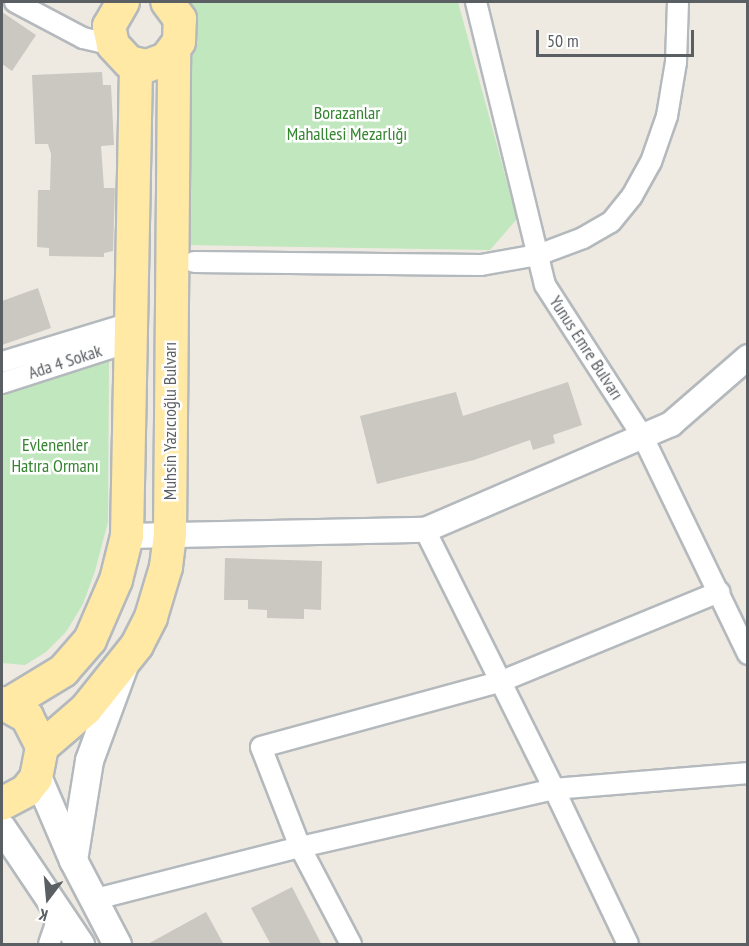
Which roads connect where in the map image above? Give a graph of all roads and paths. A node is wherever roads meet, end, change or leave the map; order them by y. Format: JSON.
{"nodes":[{"id":1,"x":15,"y":2,"type":"edge"},
{"id":2,"x":123,"y":2,"type":"edge"},
{"id":3,"x":167,"y":2,"type":"edge"},
{"id":4,"x":476,"y":2,"type":"edge"},
{"id":5,"x":678,"y":2,"type":"edge"},
{"id":6,"x":112,"y":45,"type":"junction"},
{"id":7,"x":174,"y":52,"type":"junction"},
{"id":8,"x":136,"y":65,"type":"junction"},
{"id":9,"x":538,"y":255,"type":"junction"},
{"id":10,"x":194,"y":262,"type":"dead end"},
{"id":11,"x":130,"y":333,"type":"junction"},
{"id":12,"x":747,"y":357,"type":"edge"},
{"id":13,"x":2,"y":362,"type":"edge"},
{"id":14,"x":2,"y":383,"type":"edge"},
{"id":15,"x":644,"y":437,"type":"junction"},
{"id":16,"x":424,"y":530,"type":"junction"},
{"id":17,"x":170,"y":534,"type":"junction"},
{"id":18,"x":127,"y":536,"type":"junction"},
{"id":19,"x":719,"y":592,"type":"junction"},
{"id":20,"x":747,"y":654,"type":"edge"},
{"id":21,"x":125,"y":661,"type":"junction"},
{"id":22,"x":502,"y":681,"type":"junction"},
{"id":23,"x":4,"y":704,"type":"edge"},
{"id":24,"x":39,"y":761,"type":"junction"},
{"id":25,"x":747,"y":773,"type":"edge"},
{"id":26,"x":554,"y":789,"type":"junction"},
{"id":27,"x":2,"y":804,"type":"edge"},
{"id":28,"x":2,"y":828,"type":"edge"},
{"id":29,"x":300,"y":847,"type":"junction"},
{"id":30,"x":73,"y":860,"type":"junction"},
{"id":31,"x":92,"y":900,"type":"junction"},
{"id":32,"x":60,"y":912,"type":"junction"},
{"id":33,"x":49,"y":945,"type":"edge"},
{"id":34,"x":80,"y":945,"type":"edge"},
{"id":35,"x":117,"y":945,"type":"edge"},
{"id":36,"x":351,"y":945,"type":"edge"},
{"id":37,"x":628,"y":945,"type":"edge"}],
"edges":[{"from":1,"to":6,"type":"street"},
{"from":2,"to":6,"type":"main road"},
{"from":3,"to":7,"type":"main road","name":"Muhsin Yazıcıoğlu Bulvarı"},
{"from":4,"to":9,"type":"street","name":"Yunus Emre Bulvarı"},
{"from":5,"to":9,"type":"street"},
{"from":6,"to":8,"type":"main road"},
{"from":7,"to":8,"type":"main road"},
{"from":7,"to":17,"type":"main road","name":"Muhsin Yazıcıoğlu Bulvarı"},
{"from":8,"to":11,"type":"main road"},
{"from":9,"to":10,"type":"street"},
{"from":9,"to":15,"type":"street","name":"Yunus Emre Bulvarı"},
{"from":11,"to":13,"type":"street","name":"Ada 4 Sokak"},
{"from":11,"to":14,"type":"street","name":"Ada 4 Sokak"},
{"from":11,"to":18,"type":"main road"},
{"from":12,"to":15,"type":"street"},
{"from":15,"to":16,"type":"street"},
{"from":15,"to":19,"type":"street","name":"Yunus Emre Bulvarı"},
{"from":16,"to":17,"type":"street"},
{"from":16,"to":22,"type":"street"},
{"from":17,"to":18,"type":"street"},
{"from":17,"to":21,"type":"main road","name":"Muhsin Yazıcıoğlu Bulvarı"},
{"from":18,"to":23,"type":"main road"},
{"from":19,"to":20,"type":"street","name":"Yunus Emre Bulvarı"},
{"from":19,"to":22,"type":"street"},
{"from":21,"to":24,"type":"main road","name":"Muhsin Yazıcıoğlu Bulvarı"},
{"from":21,"to":30,"type":"main road"},
{"from":22,"to":26,"type":"street"},
{"from":22,"to":29,"type":"street"},
{"from":23,"to":24,"type":"main road"},
{"from":24,"to":27,"type":"main road","name":"Muhsin Yazıcıoğlu Bulvarı"},
{"from":24,"to":30,"type":"main road"},
{"from":25,"to":26,"type":"street"},
{"from":26,"to":29,"type":"street"},
{"from":26,"to":37,"type":"street"},
{"from":28,"to":32,"type":"main road"},
{"from":29,"to":31,"type":"street"},
{"from":29,"to":36,"type":"street"},
{"from":30,"to":31,"type":"main road"},
{"from":31,"to":35,"type":"main road"},
{"from":32,"to":33,"type":"street"},
{"from":32,"to":34,"type":"main road"}]}
